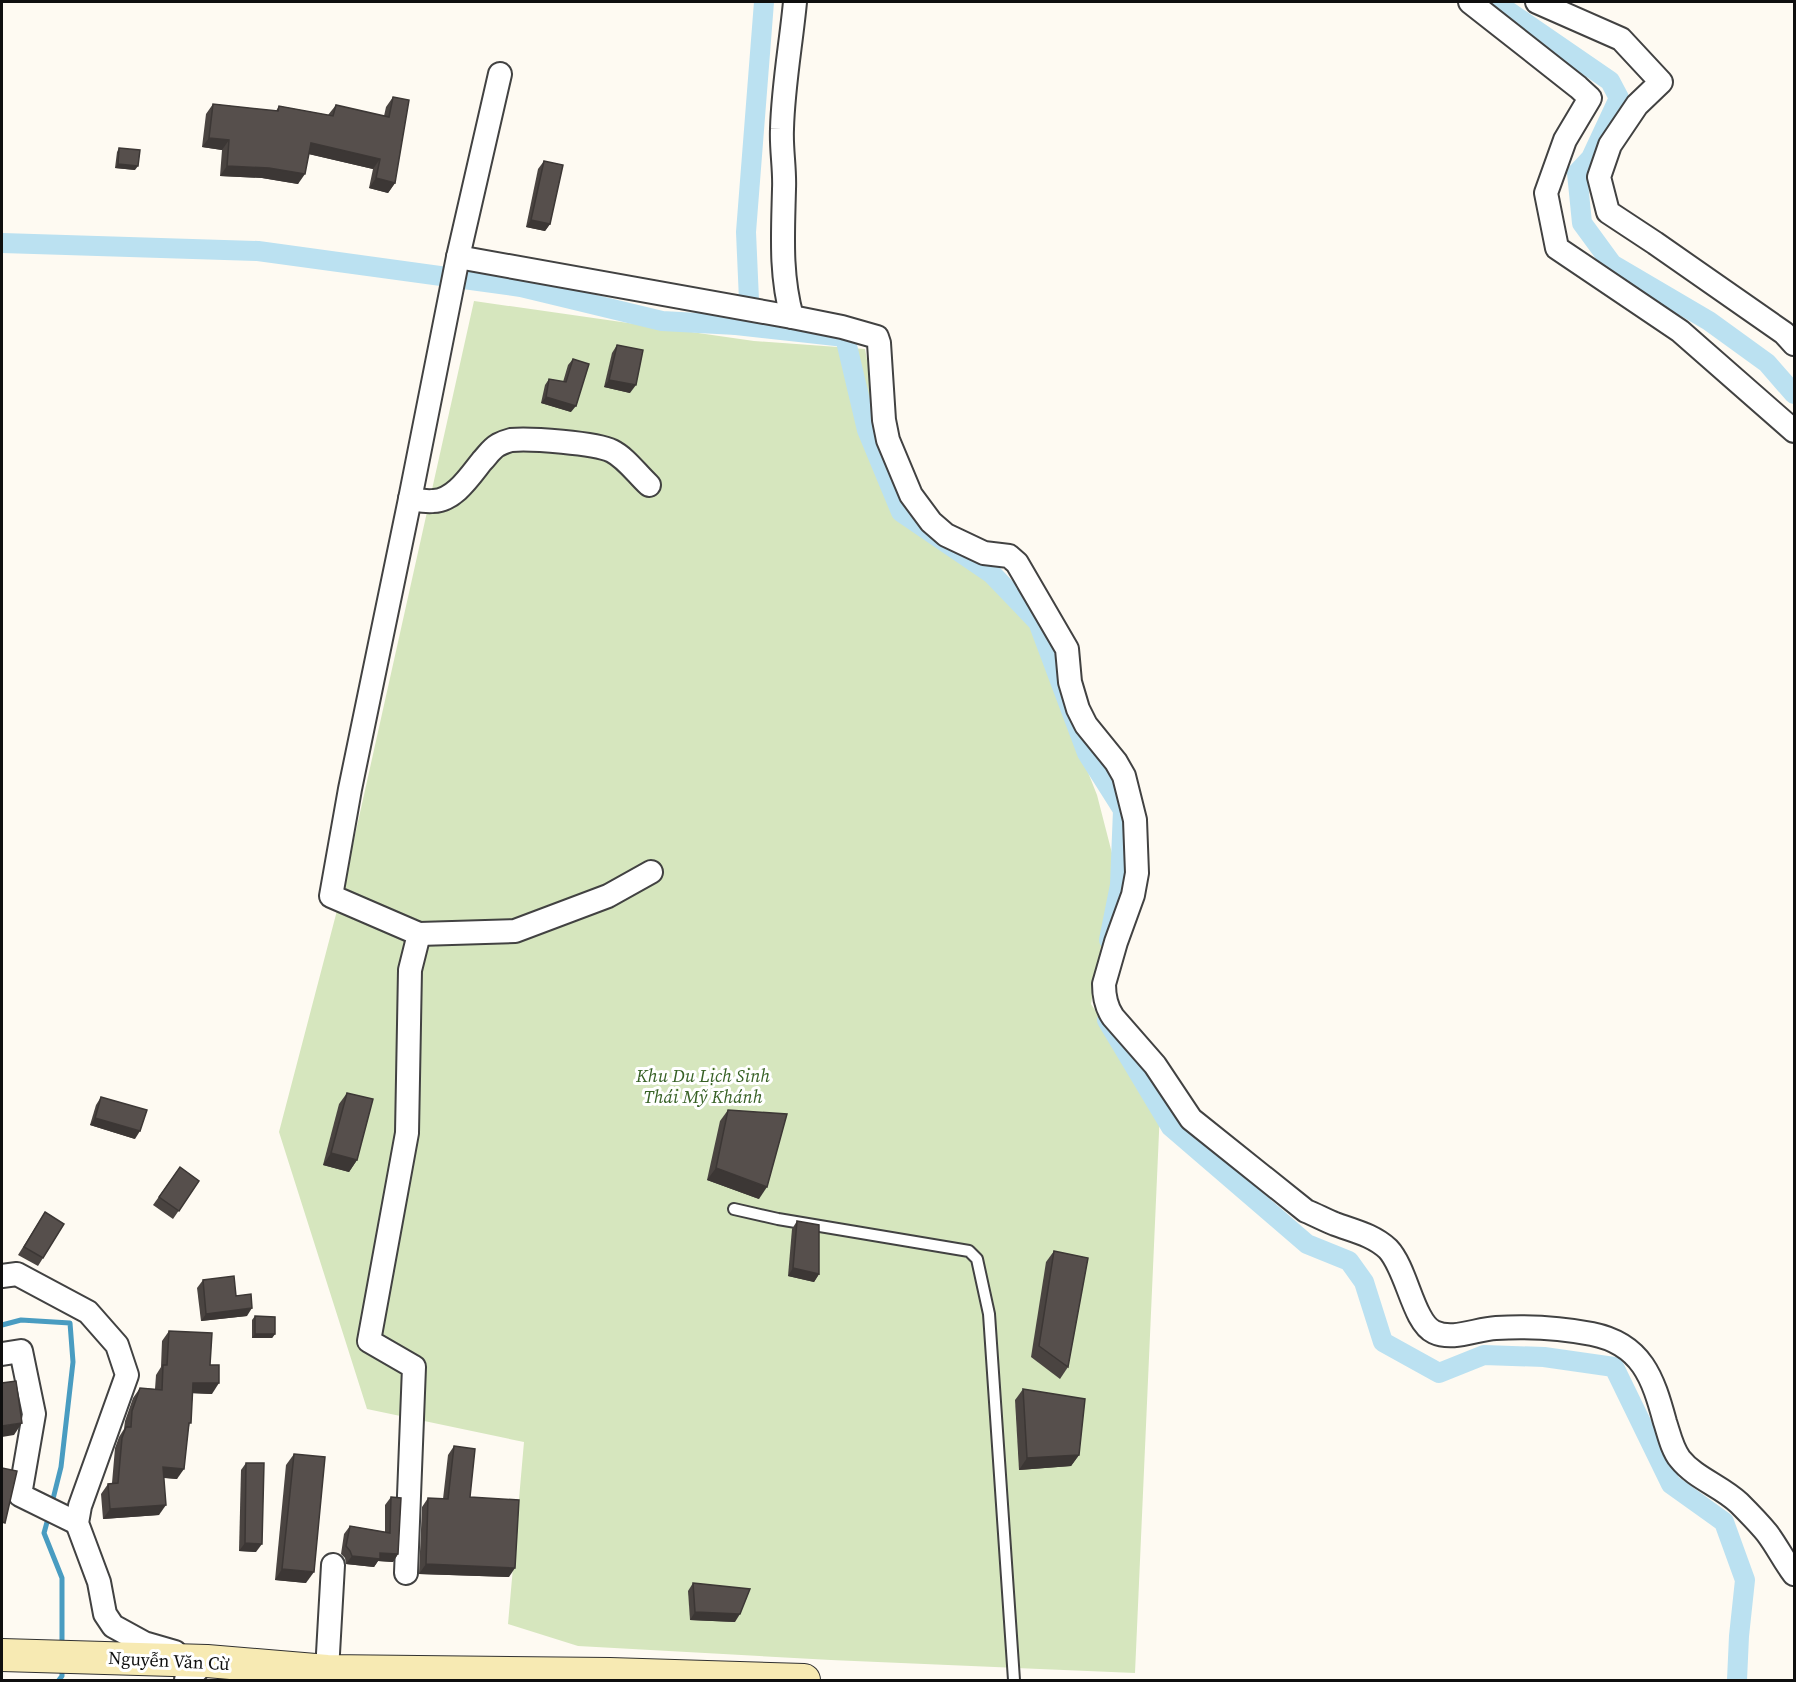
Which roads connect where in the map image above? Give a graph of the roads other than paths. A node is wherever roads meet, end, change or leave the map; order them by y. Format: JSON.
{"nodes":[{"id":1,"x":795,"y":2,"type":"edge"},
{"id":2,"x":1470,"y":2,"type":"edge"},
{"id":3,"x":1537,"y":2,"type":"edge"},
{"id":4,"x":500,"y":74,"type":"dead end"},
{"id":5,"x":457,"y":258,"type":"junction"},
{"id":6,"x":782,"y":315,"type":"junction"},
{"id":7,"x":1794,"y":344,"type":"edge"},
{"id":8,"x":1794,"y":431,"type":"edge"},
{"id":9,"x":649,"y":485,"type":"dead end"},
{"id":10,"x":410,"y":499,"type":"junction"},
{"id":11,"x":651,"y":872,"type":"dead end"},
{"id":12,"x":418,"y":934,"type":"junction"},
{"id":13,"x":734,"y":1209,"type":"dead end"},
{"id":14,"x":2,"y":1276,"type":"edge"},
{"id":15,"x":2,"y":1354,"type":"edge"},
{"id":16,"x":77,"y":1523,"type":"junction"},
{"id":17,"x":333,"y":1565,"type":"dead end"},
{"id":18,"x":405,"y":1573,"type":"dead end"},
{"id":19,"x":1794,"y":1574,"type":"edge"},
{"id":20,"x":2,"y":1655,"type":"edge"},
{"id":21,"x":196,"y":1671,"type":"edge"},
{"id":22,"x":327,"y":1676,"type":"edge"},
{"id":23,"x":804,"y":1680,"type":"edge"},
{"id":24,"x":1014,"y":1680,"type":"edge"}],
"edges":[{"from":1,"to":6,"type":"street"},
{"from":2,"to":8,"type":"street"},
{"from":3,"to":7,"type":"street"},
{"from":4,"to":5,"type":"street"},
{"from":5,"to":6,"type":"street"},
{"from":5,"to":10,"type":"street"},
{"from":6,"to":19,"type":"street"},
{"from":9,"to":10,"type":"street"},
{"from":10,"to":12,"type":"street"},
{"from":11,"to":12,"type":"street"},
{"from":12,"to":18,"type":"street"},
{"from":13,"to":24,"type":"lane"},
{"from":14,"to":16,"type":"street"},
{"from":15,"to":16,"type":"street"},
{"from":16,"to":21,"type":"street"},
{"from":17,"to":22,"type":"street"},
{"from":20,"to":21,"type":"main road","name":"Nguyễn Văn Cừ"},
{"from":21,"to":22,"type":"main road","name":"Nguyễn Văn Cừ"},
{"from":22,"to":23,"type":"main road","name":"Nguyễn Văn Cừ"}]}
